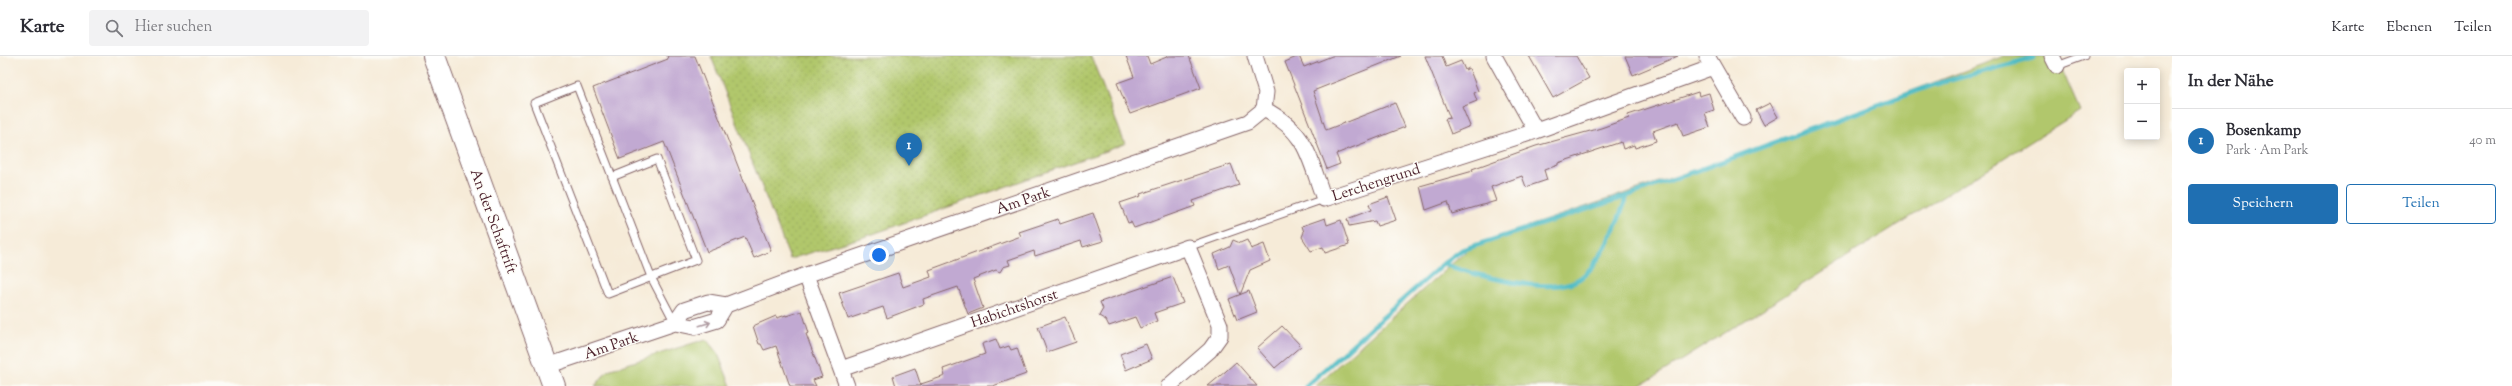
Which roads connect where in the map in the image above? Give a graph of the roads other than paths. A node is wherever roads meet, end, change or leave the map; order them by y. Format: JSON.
{"nodes":[{"id":1,"x":434,"y":56,"type":"edge"},
{"id":2,"x":1255,"y":56,"type":"edge"},
{"id":3,"x":1494,"y":56,"type":"edge"},
{"id":4,"x":2084,"y":56,"type":"edge"},
{"id":5,"x":2055,"y":61,"type":"edge"},
{"id":6,"x":1710,"y":62,"type":"edge"},
{"id":7,"x":1264,"y":109,"type":"junction"},
{"id":8,"x":1743,"y":118,"type":"dead end"},
{"id":9,"x":1536,"y":131,"type":"junction"},
{"id":10,"x":612,"y":177,"type":"junction"},
{"id":11,"x":1324,"y":199,"type":"junction"},
{"id":12,"x":1188,"y":246,"type":"junction"},
{"id":13,"x":806,"y":275,"type":"junction"},
{"id":14,"x":651,"y":277,"type":"junction"},
{"id":15,"x":675,"y":323,"type":"junction"},
{"id":16,"x":841,"y":369,"type":"junction"},
{"id":17,"x":551,"y":376,"type":"edge"},
{"id":18,"x":847,"y":386,"type":"edge"},
{"id":19,"x":1169,"y":386,"type":"edge"}],
"edges":[{"from":1,"to":17,"type":"main road","name":"An der Schaftrift"},
{"from":2,"to":7,"type":"street"},
{"from":3,"to":9,"type":"street"},
{"from":4,"to":5,"type":"lane"},
{"from":6,"to":8,"type":"street"},
{"from":6,"to":9,"type":"street","name":"Lerchengrund"},
{"from":7,"to":11,"type":"street","name":"Lerchengrund"},
{"from":7,"to":13,"type":"street","name":"Am Park"},
{"from":9,"to":11,"type":"street","name":"Lerchengrund"},
{"from":10,"to":14,"type":"lane"},
{"from":10,"to":14,"type":"lane"},
{"from":10,"to":14,"type":"lane"},
{"from":11,"to":12,"type":"lane","name":"Habichtshorst"},
{"from":12,"to":16,"type":"street","name":"Habichtshorst"},
{"from":12,"to":19,"type":"street"},
{"from":13,"to":15,"type":"street","name":"Am Park"},
{"from":13,"to":16,"type":"street"},
{"from":14,"to":15,"type":"lane"},
{"from":15,"to":17,"type":"street","name":"Am Park"},
{"from":16,"to":18,"type":"street"}]}
